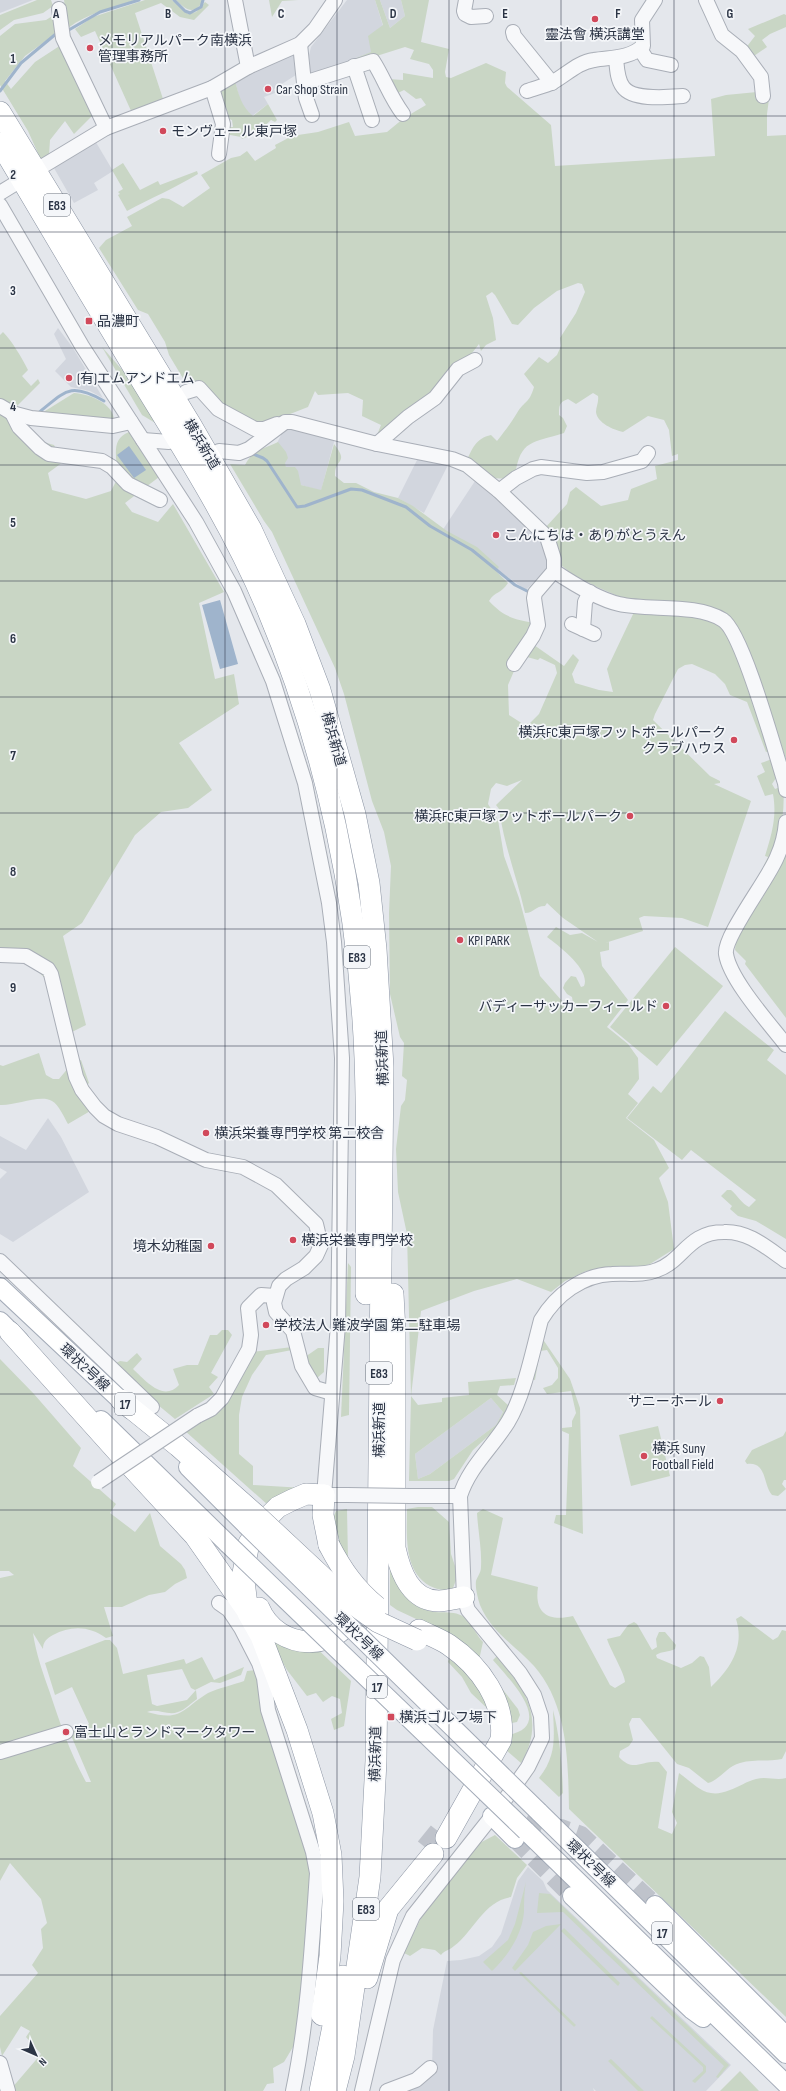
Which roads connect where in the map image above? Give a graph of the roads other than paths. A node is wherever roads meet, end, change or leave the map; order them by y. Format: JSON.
{"nodes":[{"id":1,"x":235,"y":0,"type":"edge"},
{"id":2,"x":335,"y":0,"type":"edge"},
{"id":3,"x":466,"y":0,"type":"edge"},
{"id":4,"x":655,"y":0,"type":"edge"},
{"id":5,"x":706,"y":0,"type":"edge"},
{"id":6,"x":59,"y":9,"type":"dead end"},
{"id":7,"x":486,"y":16,"type":"dead end"},
{"id":8,"x":513,"y":32,"type":"dead end"},
{"id":9,"x":300,"y":44,"type":"junction"},
{"id":10,"x":640,"y":49,"type":"junction"},
{"id":11,"x":616,"y":58,"type":"junction"},
{"id":12,"x":671,"y":65,"type":"dead end"},
{"id":13,"x":354,"y":66,"type":"junction"},
{"id":14,"x":248,"y":67,"type":"junction"},
{"id":15,"x":304,"y":83,"type":"junction"},
{"id":16,"x":552,"y":83,"type":"junction"},
{"id":17,"x":212,"y":88,"type":"junction"},
{"id":18,"x":527,"y":91,"type":"dead end"},
{"id":19,"x":683,"y":96,"type":"dead end"},
{"id":20,"x":763,"y":96,"type":"dead end"},
{"id":21,"x":0,"y":112,"type":"edge"},
{"id":22,"x":403,"y":114,"type":"dead end"},
{"id":23,"x":312,"y":115,"type":"dead end"},
{"id":24,"x":372,"y":120,"type":"dead end"},
{"id":25,"x":106,"y":128,"type":"junction"},
{"id":26,"x":0,"y":143,"type":"edge"},
{"id":27,"x":219,"y":154,"type":"dead end"},
{"id":28,"x":43,"y":166,"type":"dead end"},
{"id":29,"x":13,"y":185,"type":"dead end"},
{"id":30,"x":0,"y":193,"type":"edge"},
{"id":31,"x":0,"y":205,"type":"edge"},
{"id":32,"x":475,"y":360,"type":"dead end"},
{"id":33,"x":186,"y":392,"type":"dead end"},
{"id":34,"x":6,"y":410,"type":"edge"},
{"id":35,"x":131,"y":422,"type":"junction"},
{"id":36,"x":286,"y":422,"type":"junction"},
{"id":37,"x":143,"y":440,"type":"junction"},
{"id":38,"x":169,"y":442,"type":"dead end"},
{"id":39,"x":377,"y":444,"type":"junction"},
{"id":40,"x":219,"y":451,"type":"dead end"},
{"id":41,"x":648,"y":453,"type":"dead end"},
{"id":42,"x":499,"y":491,"type":"junction"},
{"id":43,"x":160,"y":500,"type":"dead end"},
{"id":44,"x":554,"y":571,"type":"junction"},
{"id":45,"x":590,"y":592,"type":"junction"},
{"id":46,"x":583,"y":629,"type":"dead end"},
{"id":47,"x":514,"y":664,"type":"dead end"},
{"id":48,"x":786,"y":790,"type":"edge"},
{"id":49,"x":786,"y":822,"type":"edge"},
{"id":50,"x":0,"y":955,"type":"edge"},
{"id":51,"x":786,"y":1045,"type":"edge"},
{"id":52,"x":384,"y":1146,"type":"junction"},
{"id":53,"x":0,"y":1261,"type":"edge"},
{"id":54,"x":786,"y":1261,"type":"edge"},
{"id":55,"x":0,"y":1287,"type":"edge"},
{"id":56,"x":275,"y":1296,"type":"junction"},
{"id":57,"x":5,"y":1326,"type":"edge"},
{"id":58,"x":332,"y":1394,"type":"junction"},
{"id":59,"x":121,"y":1400,"type":"joint"},
{"id":60,"x":152,"y":1407,"type":"dead end"},
{"id":61,"x":98,"y":1482,"type":"dead end"},
{"id":62,"x":324,"y":1495,"type":"junction"},
{"id":63,"x":460,"y":1496,"type":"junction"},
{"id":64,"x":251,"y":1520,"type":"junction"},
{"id":65,"x":364,"y":1577,"type":"junction"},
{"id":66,"x":464,"y":1597,"type":"junction"},
{"id":67,"x":219,"y":1603,"type":"dead end"},
{"id":68,"x":248,"y":1613,"type":"junction"},
{"id":69,"x":418,"y":1635,"type":"junction"},
{"id":70,"x":66,"y":1732,"type":"dead end"},
{"id":71,"x":0,"y":1752,"type":"edge"},
{"id":72,"x":504,"y":1800,"type":"junction"},
{"id":73,"x":492,"y":1816,"type":"junction"},
{"id":74,"x":526,"y":1826,"type":"junction"},
{"id":75,"x":442,"y":1835,"type":"tunnel mouth"},
{"id":76,"x":430,"y":1851,"type":"tunnel mouth"},
{"id":77,"x":572,"y":1896,"type":"tunnel mouth"},
{"id":78,"x":655,"y":1905,"type":"tunnel mouth"},
{"id":79,"x":786,"y":2036,"type":"edge"},
{"id":80,"x":786,"y":2054,"type":"edge"},
{"id":81,"x":344,"y":2056,"type":"junction"},
{"id":82,"x":760,"y":2059,"type":"junction"},
{"id":83,"x":0,"y":2063,"type":"edge"},
{"id":84,"x":430,"y":2068,"type":"dead end"},
{"id":85,"x":786,"y":2084,"type":"edge"},
{"id":86,"x":8,"y":2091,"type":"edge"},
{"id":87,"x":293,"y":2091,"type":"edge"},
{"id":88,"x":311,"y":2091,"type":"edge"},
{"id":89,"x":320,"y":2091,"type":"edge"},
{"id":90,"x":335,"y":2091,"type":"edge"},
{"id":91,"x":362,"y":2091,"type":"edge"},
{"id":92,"x":387,"y":2091,"type":"edge"}],
"edges":[{"from":1,"to":14,"type":"street"},
{"from":2,"to":9,"type":"street"},
{"from":3,"to":7,"type":"street"},
{"from":4,"to":10,"type":"street"},
{"from":5,"to":20,"type":"street"},
{"from":6,"to":25,"type":"street"},
{"from":8,"to":16,"type":"street"},
{"from":9,"to":14,"type":"street"},
{"from":9,"to":15,"type":"street"},
{"from":10,"to":11,"type":"street"},
{"from":10,"to":12,"type":"street"},
{"from":11,"to":16,"type":"street"},
{"from":11,"to":19,"type":"street"},
{"from":13,"to":15,"type":"street"},
{"from":13,"to":22,"type":"street"},
{"from":13,"to":24,"type":"street"},
{"from":14,"to":17,"type":"street"},
{"from":15,"to":23,"type":"street"},
{"from":16,"to":18,"type":"street"},
{"from":17,"to":25,"type":"street"},
{"from":17,"to":27,"type":"street"},
{"from":21,"to":52,"type":"highway","name":"横浜新道","number":"E83"},
{"from":25,"to":28,"type":"street"},
{"from":26,"to":65,"type":"highway","name":"横浜新道","number":"E83"},
{"from":29,"to":30,"type":"street"},
{"from":31,"to":35,"type":"street"},
{"from":32,"to":39,"type":"street"},
{"from":33,"to":36,"type":"street"},
{"from":34,"to":35,"type":"street"},
{"from":34,"to":43,"type":"street"},
{"from":35,"to":37,"type":"street"},
{"from":36,"to":39,"type":"street"},
{"from":36,"to":40,"type":"street"},
{"from":37,"to":38,"type":"street"},
{"from":37,"to":58,"type":"street"},
{"from":39,"to":42,"type":"street"},
{"from":41,"to":42,"type":"street"},
{"from":42,"to":44,"type":"street"},
{"from":44,"to":45,"type":"street"},
{"from":44,"to":47,"type":"street"},
{"from":45,"to":46,"type":"street"},
{"from":45,"to":48,"type":"street"},
{"from":49,"to":51,"type":"street"},
{"from":50,"to":56,"type":"street"},
{"from":52,"to":66,"type":"highway"},
{"from":52,"to":81,"type":"highway","name":"横浜新道","number":"E83"},
{"from":53,"to":60,"type":"street"},
{"from":54,"to":63,"type":"street"},
{"from":55,"to":59,"type":"main road","name":"環状2号線","number":"17"},
{"from":56,"to":58,"type":"street"},
{"from":56,"to":61,"type":"street","bridge":true},
{"from":57,"to":68,"type":"highway"},
{"from":57,"to":74,"type":"main road","name":"環状2号線","number":"17","bridge":true},
{"from":58,"to":62,"type":"street"},
{"from":59,"to":64,"type":"highway"},
{"from":62,"to":63,"type":"street","bridge":true},
{"from":62,"to":65,"type":"highway"},
{"from":62,"to":68,"type":"highway"},
{"from":62,"to":69,"type":"highway","bridge":true},
{"from":63,"to":66,"type":"street"},
{"from":64,"to":69,"type":"highway","bridge":true},
{"from":64,"to":74,"type":"main road","name":"環状2号線","number":"17","bridge":true},
{"from":65,"to":89,"type":"highway","name":"横浜新道","number":"E83"},
{"from":66,"to":72,"type":"street"},
{"from":67,"to":87,"type":"street"},
{"from":68,"to":88,"type":"highway"},
{"from":69,"to":75,"type":"highway"},
{"from":70,"to":71,"type":"street"},
{"from":72,"to":73,"type":"street"},
{"from":72,"to":74,"type":"main road"},
{"from":73,"to":74,"type":"main road"},
{"from":73,"to":91,"type":"street"},
{"from":74,"to":80,"type":"main road","name":"環状2号線","number":"17"},
{"from":74,"to":82,"type":"main road","name":"環状2号線","number":"17"},
{"from":76,"to":81,"type":"highway"},
{"from":77,"to":82,"type":"main road"},
{"from":78,"to":79,"type":"main road"},
{"from":81,"to":90,"type":"highway","name":"横浜新道","number":"E83"},
{"from":82,"to":85,"type":"main road","name":"環状2号線","number":"17"},
{"from":83,"to":86,"type":"street"},
{"from":84,"to":92,"type":"street"}]}
